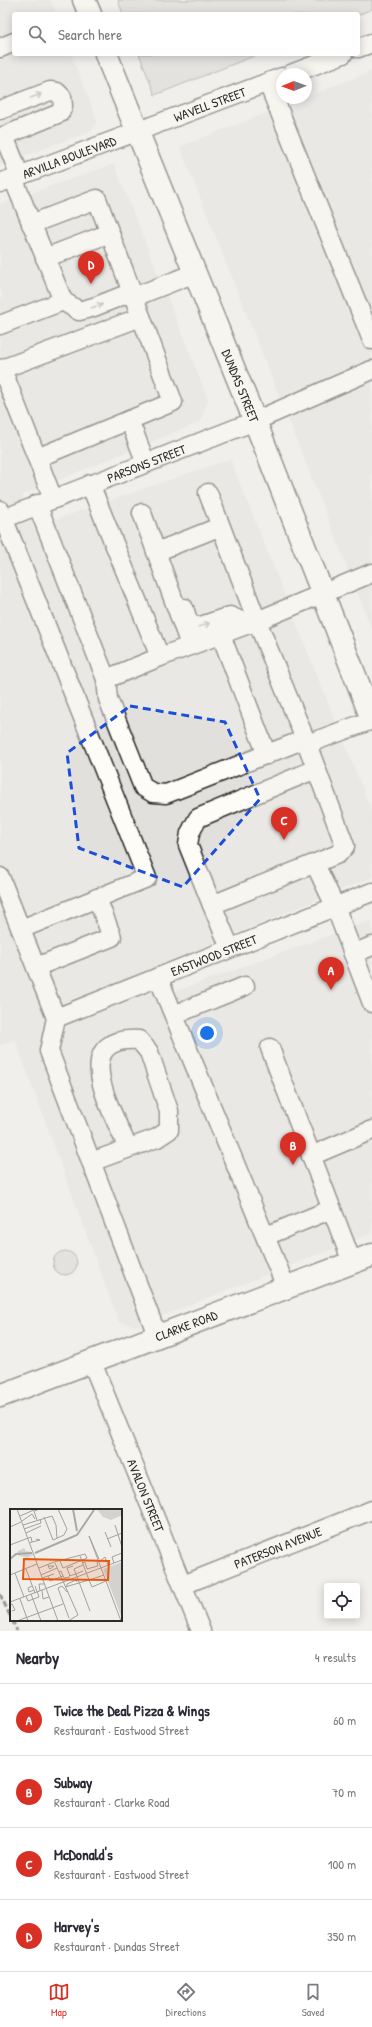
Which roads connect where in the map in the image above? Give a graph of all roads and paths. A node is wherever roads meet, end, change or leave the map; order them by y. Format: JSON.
{"nodes":[{"id":1,"x":372,"y":42,"type":"edge"},
{"id":2,"x":12,"y":43,"type":"edge"},
{"id":3,"x":360,"y":47,"type":"edge"},
{"id":4,"x":0,"y":48,"type":"edge"},
{"id":5,"x":107,"y":56,"type":"edge"},
{"id":6,"x":337,"y":56,"type":"edge"},
{"id":7,"x":306,"y":68,"type":"edge"},
{"id":8,"x":275,"y":80,"type":"edge"},
{"id":9,"x":0,"y":110,"type":"edge"},
{"id":10,"x":139,"y":132,"type":"junction"},
{"id":11,"x":2,"y":137,"type":"edge"},
{"id":12,"x":11,"y":179,"type":"edge"},
{"id":13,"x":31,"y":224,"type":"junction"},
{"id":14,"x":110,"y":233,"type":"junction"},
{"id":15,"x":45,"y":258,"type":"junction"},
{"id":16,"x":196,"y":273,"type":"junction"},
{"id":17,"x":132,"y":294,"type":"junction"},
{"id":18,"x":63,"y":301,"type":"junction"},
{"id":19,"x":141,"y":317,"type":"junction"},
{"id":20,"x":0,"y":325,"type":"edge"},
{"id":21,"x":372,"y":340,"type":"edge"},
{"id":22,"x":372,"y":370,"type":"edge"},
{"id":23,"x":129,"y":420,"type":"junction"},
{"id":24,"x":255,"y":421,"type":"junction"},
{"id":25,"x":37,"y":458,"type":"junction"},
{"id":26,"x":146,"y":463,"type":"junction"},
{"id":27,"x":90,"y":484,"type":"junction"},
{"id":28,"x":208,"y":493,"type":"dead end"},
{"id":29,"x":45,"y":502,"type":"junction"},
{"id":30,"x":142,"y":513,"type":"dead end"},
{"id":31,"x":1,"y":516,"type":"edge"},
{"id":32,"x":220,"y":527,"type":"junction"},
{"id":33,"x":159,"y":559,"type":"junction"},
{"id":34,"x":372,"y":573,"type":"edge"},
{"id":35,"x":322,"y":594,"type":"junction"},
{"id":36,"x":253,"y":623,"type":"junction"},
{"id":37,"x":221,"y":635,"type":"junction"},
{"id":38,"x":190,"y":645,"type":"junction"},
{"id":39,"x":160,"y":657,"type":"junction"},
{"id":40,"x":106,"y":679,"type":"junction"},
{"id":41,"x":372,"y":719,"type":"edge"},
{"id":42,"x":306,"y":741,"type":"junction"},
{"id":43,"x":267,"y":755,"type":"junction"},
{"id":44,"x":316,"y":769,"type":"junction"},
{"id":45,"x":314,"y":864,"type":"junction"},
{"id":46,"x":0,"y":878,"type":"edge"},
{"id":47,"x":372,"y":892,"type":"edge"},
{"id":48,"x":3,"y":895,"type":"edge"},
{"id":49,"x":97,"y":898,"type":"junction"},
{"id":50,"x":212,"y":905,"type":"junction"},
{"id":51,"x":335,"y":906,"type":"junction"},
{"id":52,"x":20,"y":929,"type":"junction"},
{"id":53,"x":372,"y":946,"type":"edge"},
{"id":54,"x":230,"y":948,"type":"junction"},
{"id":55,"x":353,"y":954,"type":"junction"},
{"id":56,"x":36,"y":967,"type":"junction"},
{"id":57,"x":158,"y":977,"type":"junction"},
{"id":58,"x":245,"y":986,"type":"dead end"},
{"id":59,"x":372,"y":1003,"type":"edge"},
{"id":60,"x":174,"y":1015,"type":"junction"},
{"id":61,"x":56,"y":1018,"type":"junction"},
{"id":62,"x":270,"y":1048,"type":"dead end"},
{"id":63,"x":372,"y":1130,"type":"edge"},
{"id":64,"x":128,"y":1148,"type":"junction"},
{"id":65,"x":311,"y":1156,"type":"junction"},
{"id":66,"x":92,"y":1162,"type":"junction"},
{"id":67,"x":332,"y":1209,"type":"junction"},
{"id":68,"x":266,"y":1236,"type":"junction"},
{"id":69,"x":362,"y":1258,"type":"edge"},
{"id":70,"x":286,"y":1287,"type":"junction"},
{"id":71,"x":157,"y":1335,"type":"junction"},
{"id":72,"x":91,"y":1360,"type":"junction"},
{"id":73,"x":0,"y":1396,"type":"edge"},
{"id":74,"x":372,"y":1510,"type":"edge"},
{"id":75,"x":182,"y":1585,"type":"junction"},
{"id":76,"x":201,"y":1631,"type":"edge"}],
"edges":[{"from":1,"to":3,"type":"street"},
{"from":2,"to":4,"type":"street"},
{"from":5,"to":10,"type":"main road","name":"DUNDAS STREET"},
{"from":6,"to":7,"type":"street"},
{"from":8,"to":10,"type":"street","name":"WAVELL STREET"},
{"from":8,"to":21,"type":"street"},
{"from":9,"to":11,"type":"street","one_way":true},
{"from":10,"to":12,"type":"street","name":"ARVILLA BOULEVARD"},
{"from":10,"to":16,"type":"main road","name":"DUNDAS STREET"},
{"from":11,"to":12,"type":"street"},
{"from":12,"to":13,"type":"street"},
{"from":13,"to":14,"type":"street"},
{"from":13,"to":15,"type":"street"},
{"from":14,"to":15,"type":"street"},
{"from":14,"to":17,"type":"street"},
{"from":15,"to":18,"type":"street"},
{"from":16,"to":17,"type":"street"},
{"from":16,"to":24,"type":"main road","name":"DUNDAS STREET"},
{"from":18,"to":17,"type":"street","one_way":true},
{"from":17,"to":19,"type":"street"},
{"from":18,"to":20,"type":"street"},
{"from":19,"to":23,"type":"street"},
{"from":19,"to":25,"type":"street"},
{"from":22,"to":24,"type":"street","name":"PARSONS STREET"},
{"from":23,"to":25,"type":"street"},
{"from":23,"to":26,"type":"street"},
{"from":24,"to":26,"type":"street","name":"PARSONS STREET"},
{"from":24,"to":35,"type":"main road","name":"DUNDAS STREET"},
{"from":25,"to":29,"type":"street"},
{"from":26,"to":27,"type":"street","name":"PARSONS STREET"},
{"from":27,"to":29,"type":"street","name":"PARSONS STREET"},
{"from":27,"to":39,"type":"street"},
{"from":28,"to":32,"type":"street"},
{"from":29,"to":31,"type":"street","name":"PARSONS STREET"},
{"from":29,"to":40,"type":"street"},
{"from":30,"to":33,"type":"street"},
{"from":31,"to":49,"type":"street"},
{"from":32,"to":33,"type":"street"},
{"from":32,"to":36,"type":"street"},
{"from":33,"to":36,"type":"street","one_way":true},
{"from":33,"to":38,"type":"street"},
{"from":34,"to":35,"type":"street"},
{"from":35,"to":36,"type":"street"},
{"from":35,"to":41,"type":"main road","name":"DUNDAS STREET"},
{"from":36,"to":37,"type":"street"},
{"from":36,"to":42,"type":"street"},
{"from":37,"to":38,"type":"street"},
{"from":37,"to":43,"type":"street"},
{"from":38,"to":39,"type":"street"},
{"from":39,"to":40,"type":"street"},
{"from":40,"to":43,"type":"street"},
{"from":41,"to":42,"type":"street"},
{"from":42,"to":43,"type":"street"},
{"from":42,"to":44,"type":"street"},
{"from":44,"to":45,"type":"street"},
{"from":44,"to":50,"type":"street"},
{"from":45,"to":50,"type":"street"},
{"from":45,"to":51,"type":"street"},
{"from":46,"to":48,"type":"street"},
{"from":47,"to":51,"type":"street","name":"EASTWOOD STREET"},
{"from":48,"to":52,"type":"street"},
{"from":49,"to":52,"type":"street"},
{"from":49,"to":56,"type":"street"},
{"from":50,"to":54,"type":"street"},
{"from":51,"to":54,"type":"street","name":"EASTWOOD STREET"},
{"from":51,"to":55,"type":"street"},
{"from":52,"to":56,"type":"street"},
{"from":53,"to":55,"type":"street"},
{"from":54,"to":57,"type":"street","name":"EASTWOOD STREET"},
{"from":55,"to":59,"type":"street"},
{"from":56,"to":61,"type":"street"},
{"from":57,"to":60,"type":"street"},
{"from":57,"to":61,"type":"street","name":"EASTWOOD STREET"},
{"from":58,"to":60,"type":"street"},
{"from":60,"to":68,"type":"street"},
{"from":61,"to":66,"type":"street"},
{"from":62,"to":65,"type":"street"},
{"from":63,"to":65,"type":"street"},
{"from":64,"to":64,"type":"street"},
{"from":64,"to":66,"type":"street"},
{"from":65,"to":67,"type":"street"},
{"from":66,"to":71,"type":"street"},
{"from":67,"to":68,"type":"street"},
{"from":67,"to":69,"type":"street"},
{"from":68,"to":70,"type":"street"},
{"from":69,"to":70,"type":"main road","name":"CLARKE ROAD"},
{"from":70,"to":71,"type":"main road","name":"CLARKE ROAD"},
{"from":71,"to":72,"type":"main road","name":"CLARKE ROAD"},
{"from":72,"to":73,"type":"main road","name":"CLARKE ROAD"},
{"from":72,"to":75,"type":"street","name":"AVALON STREET"},
{"from":74,"to":75,"type":"street","name":"PATERSON AVENUE"},
{"from":75,"to":76,"type":"street","name":"AVALON STREET"}]}
